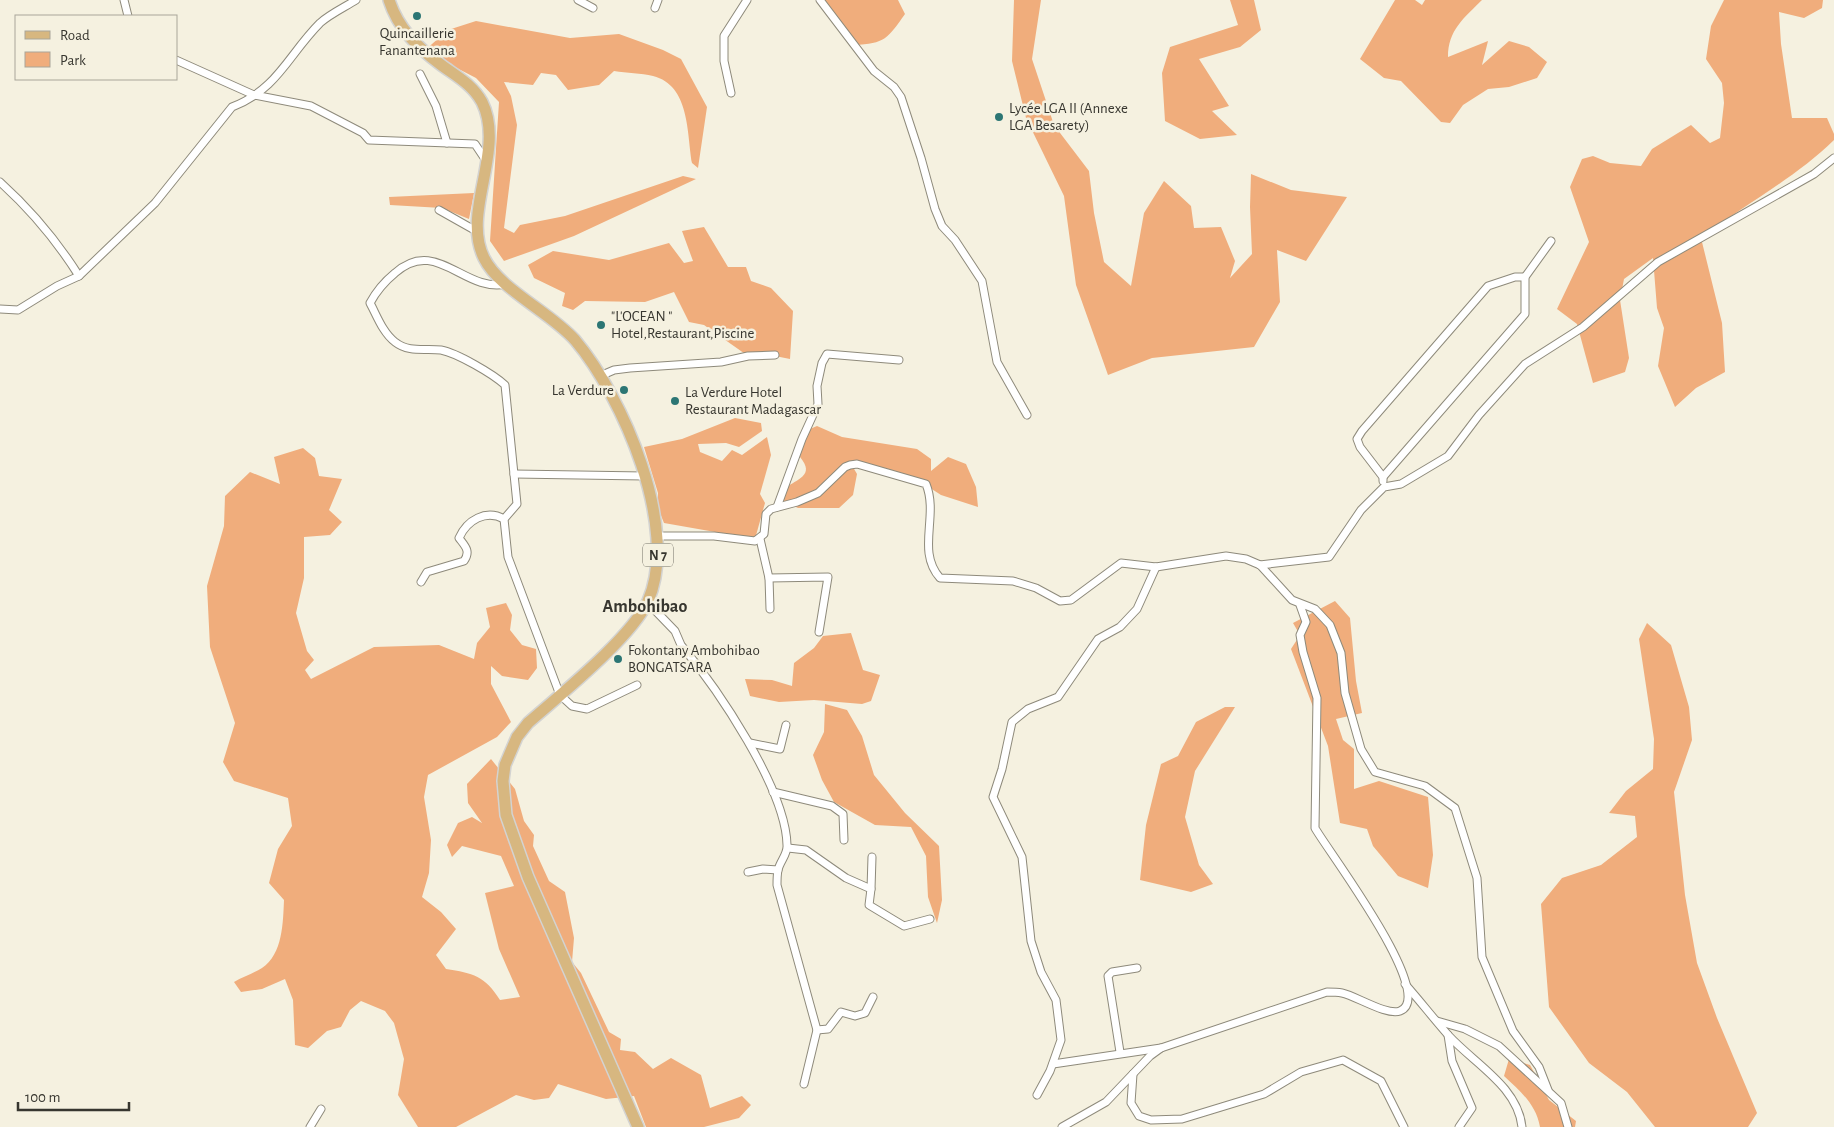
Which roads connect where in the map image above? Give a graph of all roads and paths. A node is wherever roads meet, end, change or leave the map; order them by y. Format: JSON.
{"nodes":[{"id":1,"x":124,"y":0,"type":"edge"},
{"id":2,"x":356,"y":0,"type":"edge"},
{"id":3,"x":389,"y":0,"type":"edge"},
{"id":4,"x":578,"y":0,"type":"edge"},
{"id":5,"x":658,"y":0,"type":"edge"},
{"id":6,"x":746,"y":0,"type":"edge"},
{"id":7,"x":820,"y":0,"type":"edge"},
{"id":8,"x":593,"y":8,"type":"dead end"},
{"id":9,"x":655,"y":8,"type":"dead end"},
{"id":10,"x":128,"y":15,"type":"edge"},
{"id":11,"x":178,"y":61,"type":"edge"},
{"id":12,"x":420,"y":74,"type":"dead end"},
{"id":13,"x":731,"y":93,"type":"dead end"},
{"id":14,"x":254,"y":95,"type":"junction"},
{"id":15,"x":447,"y":143,"type":"junction"},
{"id":16,"x":1834,"y":158,"type":"edge"},
{"id":17,"x":487,"y":162,"type":"junction"},
{"id":18,"x":0,"y":182,"type":"edge"},
{"id":19,"x":439,"y":210,"type":"dead end"},
{"id":20,"x":478,"y":232,"type":"junction"},
{"id":21,"x":1551,"y":241,"type":"dead end"},
{"id":22,"x":79,"y":276,"type":"junction"},
{"id":23,"x":1525,"y":277,"type":"junction"},
{"id":24,"x":506,"y":284,"type":"junction"},
{"id":25,"x":0,"y":309,"type":"edge"},
{"id":26,"x":775,"y":355,"type":"dead end"},
{"id":27,"x":898,"y":360,"type":"dead end"},
{"id":28,"x":600,"y":376,"type":"junction"},
{"id":29,"x":1027,"y":415,"type":"dead end"},
{"id":30,"x":514,"y":474,"type":"junction"},
{"id":31,"x":644,"y":476,"type":"junction"},
{"id":32,"x":1383,"y":477,"type":"junction"},
{"id":33,"x":1384,"y":487,"type":"junction"},
{"id":34,"x":777,"y":507,"type":"junction"},
{"id":35,"x":504,"y":519,"type":"junction"},
{"id":36,"x":658,"y":536,"type":"junction"},
{"id":37,"x":760,"y":539,"type":"junction"},
{"id":38,"x":1260,"y":564,"type":"junction"},
{"id":39,"x":1156,"y":567,"type":"junction"},
{"id":40,"x":769,"y":578,"type":"junction"},
{"id":41,"x":421,"y":582,"type":"dead end"},
{"id":42,"x":647,"y":602,"type":"junction"},
{"id":43,"x":1300,"y":605,"type":"junction"},
{"id":44,"x":770,"y":608,"type":"dead end"},
{"id":45,"x":819,"y":632,"type":"dead end"},
{"id":46,"x":637,"y":685,"type":"dead end"},
{"id":47,"x":560,"y":695,"type":"junction"},
{"id":48,"x":786,"y":725,"type":"dead end"},
{"id":49,"x":750,"y":744,"type":"junction"},
{"id":50,"x":773,"y":792,"type":"junction"},
{"id":51,"x":844,"y":840,"type":"dead end"},
{"id":52,"x":788,"y":848,"type":"junction"},
{"id":53,"x":872,"y":858,"type":"dead end"},
{"id":54,"x":778,"y":870,"type":"junction"},
{"id":55,"x":748,"y":872,"type":"dead end"},
{"id":56,"x":871,"y":889,"type":"junction"},
{"id":57,"x":930,"y":919,"type":"dead end"},
{"id":58,"x":1137,"y":968,"type":"dead end"},
{"id":59,"x":1404,"y":983,"type":"junction"},
{"id":60,"x":872,"y":997,"type":"dead end"},
{"id":61,"x":1437,"y":1021,"type":"junction"},
{"id":62,"x":817,"y":1030,"type":"junction"},
{"id":63,"x":1448,"y":1035,"type":"junction"},
{"id":64,"x":1162,"y":1048,"type":"junction"},
{"id":65,"x":1120,"y":1052,"type":"junction"},
{"id":66,"x":1053,"y":1064,"type":"junction"},
{"id":67,"x":1133,"y":1074,"type":"junction"},
{"id":68,"x":804,"y":1084,"type":"dead end"},
{"id":69,"x":1548,"y":1090,"type":"junction"},
{"id":70,"x":1037,"y":1095,"type":"dead end"},
{"id":71,"x":321,"y":1109,"type":"dead end"},
{"id":72,"x":310,"y":1127,"type":"edge"},
{"id":73,"x":638,"y":1127,"type":"edge"},
{"id":74,"x":1062,"y":1127,"type":"edge"},
{"id":75,"x":1404,"y":1127,"type":"edge"},
{"id":76,"x":1459,"y":1127,"type":"edge"},
{"id":77,"x":1522,"y":1127,"type":"edge"},
{"id":78,"x":1568,"y":1127,"type":"edge"}],
"edges":[{"from":1,"to":10,"type":"street"},
{"from":2,"to":14,"type":"street"},
{"from":3,"to":17,"type":"main road","number":"N 7"},
{"from":4,"to":8,"type":"street"},
{"from":5,"to":9,"type":"street"},
{"from":6,"to":13,"type":"street"},
{"from":7,"to":29,"type":"street"},
{"from":11,"to":14,"type":"street"},
{"from":12,"to":15,"type":"street"},
{"from":14,"to":15,"type":"street"},
{"from":14,"to":22,"type":"street"},
{"from":15,"to":17,"type":"street"},
{"from":16,"to":33,"type":"street"},
{"from":17,"to":20,"type":"main road","number":"N 7"},
{"from":18,"to":22,"type":"street"},
{"from":19,"to":20,"type":"street"},
{"from":20,"to":24,"type":"main road","number":"N 7"},
{"from":21,"to":23,"type":"street"},
{"from":22,"to":25,"type":"street"},
{"from":23,"to":32,"type":"street"},
{"from":23,"to":32,"type":"street"},
{"from":24,"to":28,"type":"main road","number":"N 7"},
{"from":24,"to":30,"type":"street"},
{"from":26,"to":28,"type":"street"},
{"from":27,"to":34,"type":"street"},
{"from":28,"to":31,"type":"main road","number":"N 7"},
{"from":30,"to":31,"type":"street"},
{"from":30,"to":35,"type":"street"},
{"from":31,"to":36,"type":"main road","number":"N 7"},
{"from":32,"to":33,"type":"street"},
{"from":33,"to":38,"type":"street"},
{"from":34,"to":37,"type":"street"},
{"from":34,"to":39,"type":"street"},
{"from":35,"to":41,"type":"street"},
{"from":35,"to":47,"type":"street"},
{"from":36,"to":37,"type":"street"},
{"from":36,"to":42,"type":"main road","number":"N 7"},
{"from":37,"to":40,"type":"street"},
{"from":38,"to":39,"type":"street"},
{"from":38,"to":43,"type":"street"},
{"from":39,"to":66,"type":"street"},
{"from":40,"to":44,"type":"street"},
{"from":40,"to":45,"type":"street"},
{"from":42,"to":47,"type":"main road","number":"N 7"},
{"from":42,"to":49,"type":"street"},
{"from":43,"to":59,"type":"street"},
{"from":43,"to":69,"type":"street"},
{"from":46,"to":47,"type":"street"},
{"from":47,"to":73,"type":"main road","number":"N 7"},
{"from":48,"to":49,"type":"street"},
{"from":49,"to":50,"type":"street"},
{"from":50,"to":51,"type":"street"},
{"from":50,"to":52,"type":"street"},
{"from":52,"to":54,"type":"street"},
{"from":52,"to":56,"type":"street"},
{"from":53,"to":56,"type":"street"},
{"from":54,"to":55,"type":"street"},
{"from":54,"to":62,"type":"street"},
{"from":56,"to":57,"type":"street"},
{"from":58,"to":65,"type":"street"},
{"from":59,"to":61,"type":"street"},
{"from":59,"to":64,"type":"street"},
{"from":60,"to":62,"type":"street"},
{"from":61,"to":63,"type":"street"},
{"from":61,"to":69,"type":"street"},
{"from":62,"to":68,"type":"street"},
{"from":63,"to":76,"type":"street"},
{"from":63,"to":77,"type":"street"},
{"from":64,"to":65,"type":"street"},
{"from":64,"to":67,"type":"street"},
{"from":65,"to":66,"type":"street"},
{"from":66,"to":70,"type":"street"},
{"from":67,"to":74,"type":"street"},
{"from":67,"to":75,"type":"street"},
{"from":69,"to":78,"type":"street"},
{"from":71,"to":72,"type":"street"}]}
